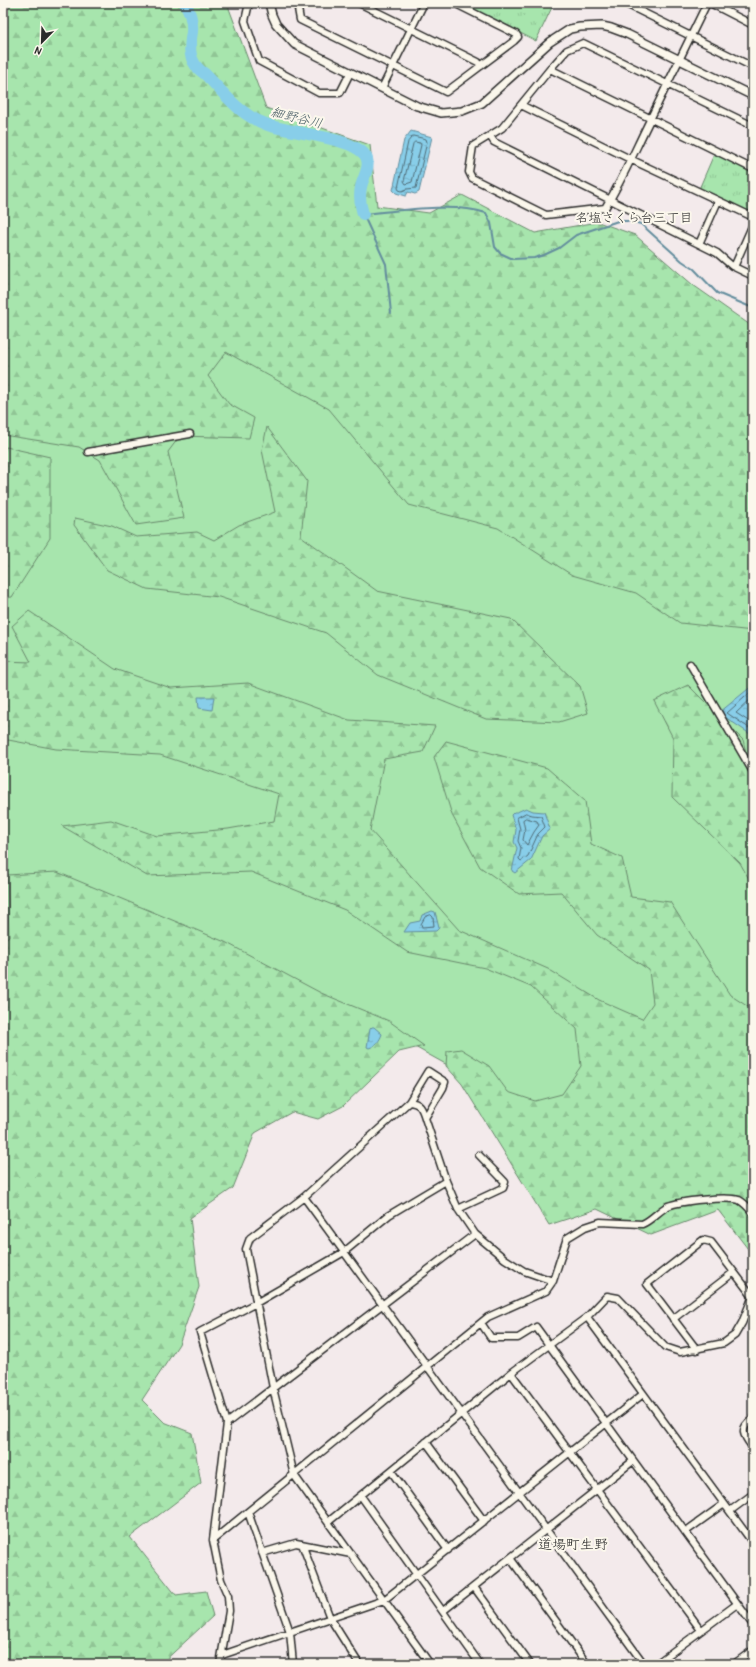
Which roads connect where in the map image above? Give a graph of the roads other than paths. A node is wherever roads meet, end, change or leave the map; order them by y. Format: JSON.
{"nodes":[{"id":1,"x":248,"y":3,"type":"edge"},
{"id":2,"x":270,"y":3,"type":"edge"},
{"id":3,"x":297,"y":3,"type":"edge"},
{"id":4,"x":359,"y":3,"type":"edge"},
{"id":5,"x":424,"y":3,"type":"edge"},
{"id":6,"x":454,"y":3,"type":"edge"},
{"id":7,"x":624,"y":3,"type":"edge"},
{"id":8,"x":708,"y":3,"type":"edge"},
{"id":9,"x":753,"y":24,"type":"edge"},
{"id":10,"x":411,"y":29,"type":"junction"},
{"id":11,"x":691,"y":36,"type":"junction"},
{"id":12,"x":679,"y":60,"type":"junction"},
{"id":13,"x":393,"y":66,"type":"junction"},
{"id":14,"x":481,"y":66,"type":"junction"},
{"id":15,"x":753,"y":67,"type":"edge"},
{"id":16,"x":550,"y":69,"type":"junction"},
{"id":17,"x":350,"y":73,"type":"junction"},
{"id":18,"x":667,"y":84,"type":"junction"},
{"id":19,"x":382,"y":88,"type":"junction"},
{"id":20,"x":753,"y":96,"type":"edge"},
{"id":21,"x":521,"y":105,"type":"junction"},
{"id":22,"x":650,"y":119,"type":"junction"},
{"id":23,"x":753,"y":126,"type":"edge"},
{"id":24,"x":490,"y":136,"type":"junction"},
{"id":25,"x":630,"y":159,"type":"junction"},
{"id":26,"x":753,"y":169,"type":"edge"},
{"id":27,"x":610,"y":200,"type":"junction"},
{"id":28,"x":718,"y":201,"type":"junction"},
{"id":29,"x":753,"y":217,"type":"edge"},
{"id":30,"x":753,"y":224,"type":"edge"},
{"id":31,"x":699,"y":244,"type":"junction"},
{"id":32,"x":734,"y":267,"type":"junction"},
{"id":33,"x":753,"y":276,"type":"edge"},
{"id":34,"x":190,"y":434,"type":"dead end"},
{"id":35,"x":88,"y":452,"type":"dead end"},
{"id":36,"x":690,"y":664,"type":"dead end"},
{"id":37,"x":753,"y":772,"type":"edge"},
{"id":38,"x":409,"y":1102,"type":"junction"},
{"id":39,"x":425,"y":1118,"type":"junction"},
{"id":40,"x":479,"y":1155,"type":"dead end"},
{"id":41,"x":446,"y":1181,"type":"junction"},
{"id":42,"x":304,"y":1198,"type":"junction"},
{"id":43,"x":458,"y":1209,"type":"junction"},
{"id":44,"x":753,"y":1213,"type":"edge"},
{"id":45,"x":475,"y":1234,"type":"junction"},
{"id":46,"x":344,"y":1252,"type":"junction"},
{"id":47,"x":734,"y":1272,"type":"junction"},
{"id":48,"x":553,"y":1281,"type":"junction"},
{"id":49,"x":753,"y":1297,"type":"edge"},
{"id":50,"x":256,"y":1303,"type":"junction"},
{"id":51,"x":382,"y":1305,"type":"junction"},
{"id":52,"x":587,"y":1317,"type":"junction"},
{"id":53,"x":673,"y":1319,"type":"junction"},
{"id":54,"x":481,"y":1323,"type":"junction"},
{"id":55,"x":549,"y":1345,"type":"junction"},
{"id":56,"x":697,"y":1350,"type":"junction"},
{"id":57,"x":427,"y":1366,"type":"junction"},
{"id":58,"x":511,"y":1373,"type":"junction"},
{"id":59,"x":273,"y":1388,"type":"junction"},
{"id":60,"x":643,"y":1394,"type":"junction"},
{"id":61,"x":462,"y":1413,"type":"junction"},
{"id":62,"x":753,"y":1419,"type":"edge"},
{"id":63,"x":227,"y":1423,"type":"junction"},
{"id":64,"x":606,"y":1424,"type":"junction"},
{"id":65,"x":426,"y":1442,"type":"junction"},
{"id":66,"x":753,"y":1448,"type":"edge"},
{"id":67,"x":570,"y":1453,"type":"junction"},
{"id":68,"x":633,"y":1461,"type":"junction"},
{"id":69,"x":391,"y":1471,"type":"junction"},
{"id":70,"x":294,"y":1475,"type":"junction"},
{"id":71,"x":597,"y":1489,"type":"junction"},
{"id":72,"x":520,"y":1493,"type":"junction"},
{"id":73,"x":753,"y":1494,"type":"edge"},
{"id":74,"x":361,"y":1496,"type":"junction"},
{"id":75,"x":724,"y":1504,"type":"junction"},
{"id":76,"x":730,"y":1511,"type":"junction"},
{"id":77,"x":248,"y":1512,"type":"junction"},
{"id":78,"x":484,"y":1521,"type":"junction"},
{"id":79,"x":328,"y":1522,"type":"junction"},
{"id":80,"x":546,"y":1530,"type":"junction"},
{"id":81,"x":685,"y":1532,"type":"junction"},
{"id":82,"x":213,"y":1540,"type":"junction"},
{"id":83,"x":753,"y":1543,"type":"edge"},
{"id":84,"x":302,"y":1544,"type":"junction"},
{"id":85,"x":448,"y":1550,"type":"junction"},
{"id":86,"x":262,"y":1553,"type":"junction"},
{"id":87,"x":351,"y":1554,"type":"junction"},
{"id":88,"x":510,"y":1558,"type":"junction"},
{"id":89,"x":417,"y":1575,"type":"junction"},
{"id":90,"x":474,"y":1587,"type":"junction"},
{"id":91,"x":384,"y":1600,"type":"junction"},
{"id":92,"x":737,"y":1604,"type":"junction"},
{"id":93,"x":443,"y":1611,"type":"junction"},
{"id":94,"x":330,"y":1618,"type":"junction"},
{"id":95,"x":753,"y":1625,"type":"edge"},
{"id":96,"x":701,"y":1630,"type":"junction"},
{"id":97,"x":290,"y":1632,"type":"junction"},
{"id":98,"x":753,"y":1650,"type":"edge"},
{"id":99,"x":222,"y":1655,"type":"junction"},
{"id":100,"x":220,"y":1664,"type":"edge"},
{"id":101,"x":293,"y":1664,"type":"edge"},
{"id":102,"x":359,"y":1664,"type":"edge"},
{"id":103,"x":430,"y":1664,"type":"edge"},
{"id":104,"x":480,"y":1664,"type":"edge"},
{"id":105,"x":530,"y":1664,"type":"edge"},
{"id":106,"x":587,"y":1664,"type":"edge"},
{"id":107,"x":644,"y":1664,"type":"edge"},
{"id":108,"x":656,"y":1664,"type":"edge"},
{"id":109,"x":734,"y":1664,"type":"edge"}],
"edges":[{"from":1,"to":17,"type":"street"},
{"from":2,"to":17,"type":"street"},
{"from":3,"to":13,"type":"street"},
{"from":4,"to":10,"type":"street"},
{"from":5,"to":10,"type":"street"},
{"from":6,"to":14,"type":"street"},
{"from":7,"to":11,"type":"street"},
{"from":8,"to":9,"type":"street"},
{"from":8,"to":11,"type":"street"},
{"from":10,"to":13,"type":"street"},
{"from":10,"to":14,"type":"street"},
{"from":11,"to":12,"type":"street"},
{"from":11,"to":15,"type":"street"},
{"from":12,"to":18,"type":"street"},
{"from":12,"to":19,"type":"street"},
{"from":12,"to":20,"type":"street"},
{"from":13,"to":14,"type":"street"},
{"from":13,"to":19,"type":"street"},
{"from":16,"to":18,"type":"street"},
{"from":16,"to":21,"type":"street"},
{"from":16,"to":22,"type":"street"},
{"from":17,"to":19,"type":"street"},
{"from":18,"to":22,"type":"street"},
{"from":18,"to":23,"type":"street"},
{"from":21,"to":24,"type":"street"},
{"from":21,"to":25,"type":"street"},
{"from":22,"to":25,"type":"street"},
{"from":22,"to":26,"type":"street"},
{"from":24,"to":27,"type":"street"},
{"from":24,"to":27,"type":"street"},
{"from":25,"to":27,"type":"street"},
{"from":25,"to":28,"type":"street"},
{"from":27,"to":31,"type":"street"},
{"from":28,"to":29,"type":"street"},
{"from":28,"to":31,"type":"street"},
{"from":30,"to":32,"type":"street"},
{"from":31,"to":32,"type":"street"},
{"from":32,"to":33,"type":"street"},
{"from":34,"to":35,"type":"street"},
{"from":36,"to":37,"type":"street"},
{"from":38,"to":39,"type":"street"},
{"from":38,"to":39,"type":"street"},
{"from":38,"to":42,"type":"street"},
{"from":39,"to":41,"type":"street"},
{"from":40,"to":43,"type":"street"},
{"from":41,"to":43,"type":"street"},
{"from":41,"to":46,"type":"street"},
{"from":42,"to":46,"type":"street"},
{"from":42,"to":50,"type":"street"},
{"from":43,"to":45,"type":"street"},
{"from":44,"to":48,"type":"street"},
{"from":45,"to":48,"type":"street"},
{"from":45,"to":51,"type":"street"},
{"from":46,"to":50,"type":"street"},
{"from":46,"to":51,"type":"street"},
{"from":47,"to":49,"type":"street"},
{"from":47,"to":53,"type":"street"},
{"from":47,"to":53,"type":"street"},
{"from":48,"to":54,"type":"street"},
{"from":49,"to":56,"type":"street"},
{"from":50,"to":59,"type":"street"},
{"from":50,"to":63,"type":"street"},
{"from":51,"to":57,"type":"street"},
{"from":51,"to":59,"type":"street"},
{"from":52,"to":55,"type":"street"},
{"from":52,"to":56,"type":"street"},
{"from":52,"to":60,"type":"street"},
{"from":53,"to":56,"type":"street"},
{"from":54,"to":55,"type":"street"},
{"from":54,"to":57,"type":"street"},
{"from":55,"to":58,"type":"street"},
{"from":55,"to":64,"type":"street"},
{"from":57,"to":61,"type":"street"},
{"from":57,"to":70,"type":"street"},
{"from":58,"to":61,"type":"street"},
{"from":58,"to":67,"type":"street"},
{"from":59,"to":63,"type":"street"},
{"from":59,"to":70,"type":"street"},
{"from":60,"to":64,"type":"street"},
{"from":60,"to":75,"type":"street"},
{"from":61,"to":65,"type":"street"},
{"from":61,"to":72,"type":"street"},
{"from":62,"to":66,"type":"street"},
{"from":63,"to":82,"type":"street"},
{"from":64,"to":67,"type":"street"},
{"from":64,"to":68,"type":"street"},
{"from":65,"to":69,"type":"street"},
{"from":65,"to":78,"type":"street"},
{"from":67,"to":71,"type":"street"},
{"from":67,"to":72,"type":"street"},
{"from":68,"to":71,"type":"street"},
{"from":68,"to":81,"type":"street"},
{"from":69,"to":74,"type":"street"},
{"from":69,"to":85,"type":"street"},
{"from":70,"to":77,"type":"street"},
{"from":70,"to":79,"type":"street"},
{"from":71,"to":80,"type":"street"},
{"from":71,"to":96,"type":"street"},
{"from":72,"to":78,"type":"street"},
{"from":72,"to":80,"type":"street"},
{"from":73,"to":76,"type":"street"},
{"from":74,"to":79,"type":"street"},
{"from":74,"to":89,"type":"street"},
{"from":75,"to":76,"type":"street"},
{"from":75,"to":81,"type":"street"},
{"from":76,"to":83,"type":"street"},
{"from":77,"to":82,"type":"street"},
{"from":77,"to":86,"type":"street"},
{"from":78,"to":85,"type":"street"},
{"from":79,"to":87,"type":"street"},
{"from":80,"to":88,"type":"street"},
{"from":80,"to":107,"type":"street"},
{"from":81,"to":92,"type":"street"},
{"from":82,"to":99,"type":"street"},
{"from":84,"to":86,"type":"street"},
{"from":84,"to":87,"type":"street"},
{"from":84,"to":94,"type":"street"},
{"from":85,"to":89,"type":"street"},
{"from":86,"to":97,"type":"street"},
{"from":87,"to":91,"type":"street"},
{"from":88,"to":90,"type":"street"},
{"from":88,"to":106,"type":"street"},
{"from":89,"to":91,"type":"street"},
{"from":89,"to":93,"type":"street"},
{"from":90,"to":93,"type":"street"},
{"from":90,"to":105,"type":"street"},
{"from":91,"to":94,"type":"street"},
{"from":91,"to":103,"type":"street"},
{"from":92,"to":95,"type":"street"},
{"from":92,"to":96,"type":"street"},
{"from":93,"to":104,"type":"street"},
{"from":94,"to":97,"type":"street"},
{"from":94,"to":102,"type":"street"},
{"from":96,"to":108,"type":"street"},
{"from":97,"to":99,"type":"street"},
{"from":97,"to":101,"type":"street"},
{"from":98,"to":109,"type":"street"},
{"from":99,"to":100,"type":"street"}]}
